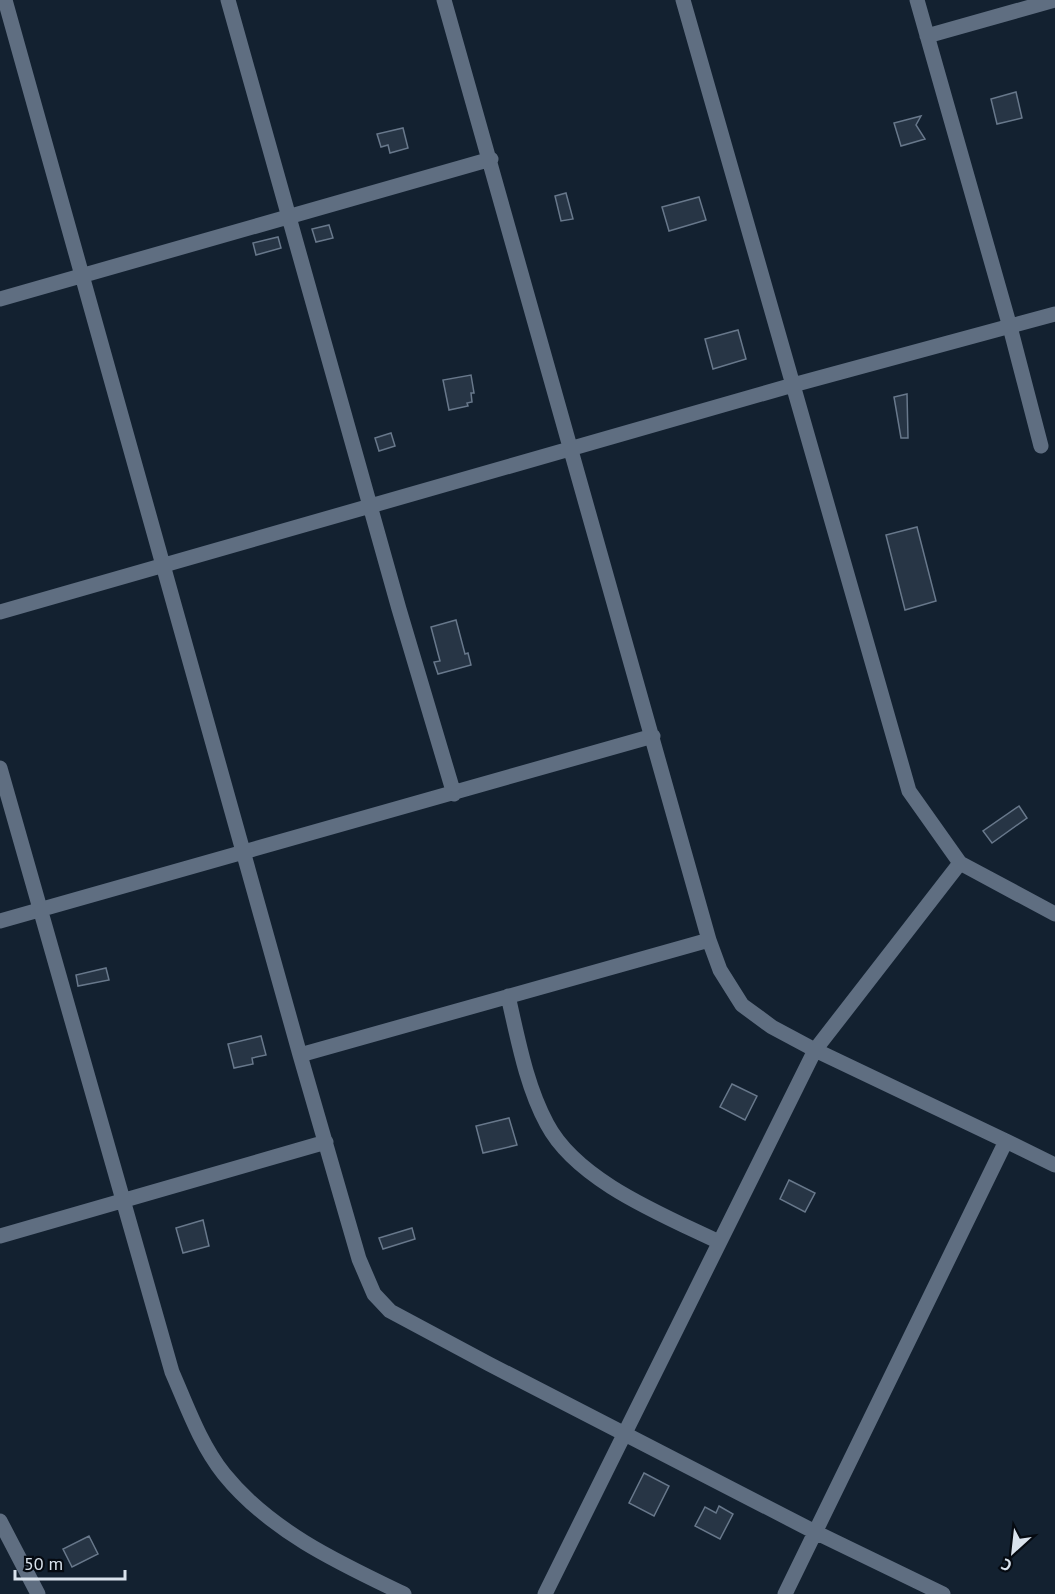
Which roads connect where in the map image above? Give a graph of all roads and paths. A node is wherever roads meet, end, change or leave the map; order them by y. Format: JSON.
{"nodes":[{"id":1,"x":5,"y":0,"type":"edge"},
{"id":2,"x":228,"y":0,"type":"edge"},
{"id":3,"x":444,"y":0,"type":"edge"},
{"id":4,"x":683,"y":0,"type":"edge"},
{"id":5,"x":917,"y":0,"type":"edge"},
{"id":6,"x":1055,"y":0,"type":"edge"},
{"id":7,"x":927,"y":36,"type":"junction"},
{"id":8,"x":491,"y":159,"type":"junction"},
{"id":9,"x":288,"y":219,"type":"junction"},
{"id":10,"x":83,"y":275,"type":"junction"},
{"id":11,"x":0,"y":299,"type":"edge"},
{"id":12,"x":1055,"y":314,"type":"edge"},
{"id":13,"x":1010,"y":327,"type":"junction"},
{"id":14,"x":793,"y":386,"type":"junction"},
{"id":15,"x":1041,"y":446,"type":"dead end"},
{"id":16,"x":571,"y":449,"type":"junction"},
{"id":17,"x":371,"y":507,"type":"junction"},
{"id":18,"x":164,"y":566,"type":"junction"},
{"id":19,"x":0,"y":612,"type":"edge"},
{"id":20,"x":653,"y":736,"type":"junction"},
{"id":21,"x":0,"y":768,"type":"edge"},
{"id":22,"x":454,"y":794,"type":"junction"},
{"id":23,"x":245,"y":852,"type":"junction"},
{"id":24,"x":960,"y":862,"type":"junction"},
{"id":25,"x":42,"y":909,"type":"junction"},
{"id":26,"x":1055,"y":914,"type":"edge"},
{"id":27,"x":0,"y":921,"type":"edge"},
{"id":28,"x":709,"y":940,"type":"junction"},
{"id":29,"x":508,"y":996,"type":"junction"},
{"id":30,"x":815,"y":1050,"type":"junction"},
{"id":31,"x":300,"y":1055,"type":"junction"},
{"id":32,"x":1006,"y":1141,"type":"junction"},
{"id":33,"x":326,"y":1142,"type":"junction"},
{"id":34,"x":1055,"y":1165,"type":"edge"},
{"id":35,"x":123,"y":1201,"type":"junction"},
{"id":36,"x":0,"y":1236,"type":"edge"},
{"id":37,"x":720,"y":1242,"type":"junction"},
{"id":38,"x":624,"y":1434,"type":"junction"},
{"id":39,"x":0,"y":1521,"type":"edge"},
{"id":40,"x":815,"y":1532,"type":"junction"},
{"id":41,"x":38,"y":1594,"type":"edge"},
{"id":42,"x":404,"y":1594,"type":"edge"},
{"id":43,"x":545,"y":1594,"type":"edge"},
{"id":44,"x":785,"y":1594,"type":"edge"},
{"id":45,"x":943,"y":1594,"type":"edge"}],
"edges":[{"from":1,"to":10,"type":"street"},
{"from":2,"to":9,"type":"street"},
{"from":3,"to":8,"type":"street"},
{"from":4,"to":14,"type":"street"},
{"from":5,"to":7,"type":"street"},
{"from":6,"to":7,"type":"street"},
{"from":7,"to":13,"type":"street"},
{"from":8,"to":9,"type":"street"},
{"from":8,"to":16,"type":"street"},
{"from":9,"to":10,"type":"street"},
{"from":9,"to":17,"type":"street"},
{"from":10,"to":11,"type":"street"},
{"from":10,"to":18,"type":"street"},
{"from":12,"to":13,"type":"street"},
{"from":13,"to":14,"type":"street"},
{"from":13,"to":15,"type":"street"},
{"from":14,"to":16,"type":"street"},
{"from":14,"to":24,"type":"street"},
{"from":16,"to":17,"type":"street"},
{"from":16,"to":20,"type":"street"},
{"from":17,"to":18,"type":"street"},
{"from":17,"to":22,"type":"street"},
{"from":18,"to":19,"type":"street"},
{"from":18,"to":23,"type":"street"},
{"from":20,"to":22,"type":"street"},
{"from":20,"to":28,"type":"street"},
{"from":21,"to":25,"type":"street"},
{"from":22,"to":23,"type":"street"},
{"from":23,"to":25,"type":"street"},
{"from":23,"to":31,"type":"street"},
{"from":24,"to":26,"type":"street"},
{"from":24,"to":30,"type":"street"},
{"from":25,"to":27,"type":"street"},
{"from":25,"to":35,"type":"street"},
{"from":28,"to":29,"type":"street"},
{"from":28,"to":30,"type":"street"},
{"from":29,"to":31,"type":"street"},
{"from":29,"to":37,"type":"street"},
{"from":30,"to":32,"type":"street"},
{"from":30,"to":37,"type":"street"},
{"from":31,"to":33,"type":"street"},
{"from":32,"to":34,"type":"street"},
{"from":32,"to":40,"type":"street"},
{"from":33,"to":35,"type":"street"},
{"from":33,"to":38,"type":"street"},
{"from":35,"to":36,"type":"street"},
{"from":35,"to":42,"type":"street"},
{"from":37,"to":38,"type":"street"},
{"from":38,"to":40,"type":"street"},
{"from":38,"to":43,"type":"street"},
{"from":39,"to":41,"type":"street"},
{"from":40,"to":44,"type":"street"},
{"from":40,"to":45,"type":"street"}]}
